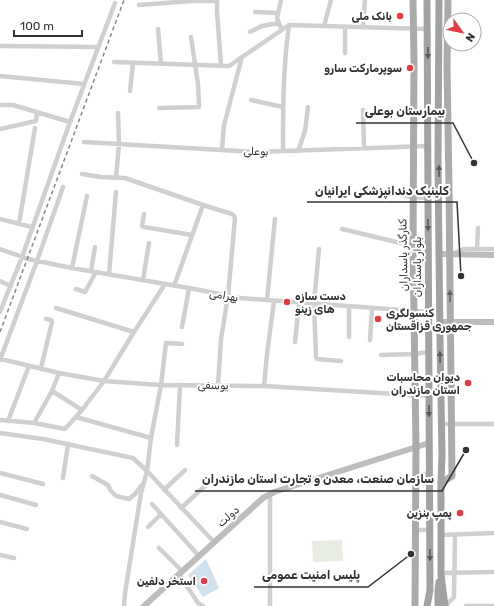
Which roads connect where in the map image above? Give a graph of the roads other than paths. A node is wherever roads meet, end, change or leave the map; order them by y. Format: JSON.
{"nodes":[{"id":1,"x":217,"y":0,"type":"edge"},
{"id":2,"x":281,"y":0,"type":"edge"},
{"id":3,"x":331,"y":0,"type":"edge"},
{"id":4,"x":365,"y":0,"type":"edge"},
{"id":5,"x":413,"y":0,"type":"edge"},
{"id":6,"x":427,"y":0,"type":"edge"},
{"id":7,"x":439,"y":0,"type":"edge"},
{"id":8,"x":448,"y":0,"type":"edge"},
{"id":9,"x":115,"y":3,"type":"dead end"},
{"id":10,"x":139,"y":4,"type":"dead end"},
{"id":11,"x":255,"y":12,"type":"dead end"},
{"id":12,"x":278,"y":13,"type":"junction"},
{"id":13,"x":279,"y":23,"type":"junction"},
{"id":14,"x":289,"y":25,"type":"junction"},
{"id":15,"x":324,"y":26,"type":"junction"},
{"id":16,"x":345,"y":27,"type":"junction"},
{"id":17,"x":363,"y":27,"type":"junction"},
{"id":18,"x":158,"y":29,"type":"dead end"},
{"id":19,"x":414,"y":29,"type":"junction"},
{"id":20,"x":427,"y":29,"type":"junction"},
{"id":21,"x":282,"y":30,"type":"junction"},
{"id":22,"x":250,"y":32,"type":"dead end"},
{"id":23,"x":191,"y":37,"type":"dead end"},
{"id":24,"x":0,"y":46,"type":"edge"},
{"id":25,"x":98,"y":47,"type":"junction"},
{"id":26,"x":345,"y":53,"type":"dead end"},
{"id":27,"x":242,"y":57,"type":"junction"},
{"id":28,"x":114,"y":62,"type":"dead end"},
{"id":29,"x":132,"y":63,"type":"junction"},
{"id":30,"x":161,"y":64,"type":"junction"},
{"id":31,"x":195,"y":65,"type":"junction"},
{"id":32,"x":221,"y":66,"type":"junction"},
{"id":33,"x":0,"y":76,"type":"edge"},
{"id":34,"x":84,"y":84,"type":"junction"},
{"id":35,"x":130,"y":91,"type":"dead end"},
{"id":36,"x":251,"y":100,"type":"dead end"},
{"id":37,"x":0,"y":105,"type":"edge"},
{"id":38,"x":283,"y":106,"type":"junction"},
{"id":39,"x":308,"y":107,"type":"dead end"},
{"id":40,"x":159,"y":108,"type":"dead end"},
{"id":41,"x":363,"y":110,"type":"dead end"},
{"id":42,"x":37,"y":113,"type":"junction"},
{"id":43,"x":118,"y":113,"type":"dead end"},
{"id":44,"x":70,"y":122,"type":"junction"},
{"id":45,"x":35,"y":128,"type":"dead end"},
{"id":46,"x":0,"y":129,"type":"edge"},
{"id":47,"x":84,"y":142,"type":"dead end"},
{"id":48,"x":119,"y":144,"type":"junction"},
{"id":49,"x":413,"y":146,"type":"junction"},
{"id":50,"x":428,"y":146,"type":"junction"},
{"id":51,"x":364,"y":148,"type":"junction"},
{"id":52,"x":222,"y":150,"type":"junction"},
{"id":53,"x":283,"y":151,"type":"junction"},
{"id":54,"x":298,"y":151,"type":"junction"},
{"id":55,"x":82,"y":174,"type":"dead end"},
{"id":56,"x":116,"y":178,"type":"junction"},
{"id":57,"x":63,"y":186,"type":"dead end"},
{"id":58,"x":362,"y":190,"type":"dead end"},
{"id":59,"x":116,"y":192,"type":"dead end"},
{"id":60,"x":87,"y":196,"type":"dead end"},
{"id":61,"x":413,"y":197,"type":"junction"},
{"id":62,"x":428,"y":198,"type":"junction"},
{"id":63,"x":203,"y":205,"type":"junction"},
{"id":64,"x":144,"y":214,"type":"dead end"},
{"id":65,"x":0,"y":219,"type":"edge"},
{"id":66,"x":275,"y":219,"type":"dead end"},
{"id":67,"x":19,"y":224,"type":"junction"},
{"id":68,"x":32,"y":227,"type":"junction"},
{"id":69,"x":478,"y":228,"type":"dead end"},
{"id":70,"x":342,"y":229,"type":"dead end"},
{"id":71,"x":192,"y":235,"type":"junction"},
{"id":72,"x":149,"y":243,"type":"dead end"},
{"id":73,"x":413,"y":246,"type":"junction"},
{"id":74,"x":96,"y":247,"type":"dead end"},
{"id":75,"x":428,"y":247,"type":"junction"},
{"id":76,"x":0,"y":249,"type":"edge"},
{"id":77,"x":319,"y":249,"type":"dead end"},
{"id":78,"x":477,"y":249,"type":"junction"},
{"id":79,"x":494,"y":249,"type":"edge"},
{"id":80,"x":439,"y":254,"type":"junction"},
{"id":81,"x":450,"y":254,"type":"junction"},
{"id":82,"x":494,"y":255,"type":"edge"},
{"id":83,"x":22,"y":257,"type":"junction"},
{"id":84,"x":37,"y":261,"type":"junction"},
{"id":85,"x":72,"y":268,"type":"junction"},
{"id":86,"x":94,"y":272,"type":"junction"},
{"id":87,"x":109,"y":274,"type":"junction"},
{"id":88,"x":143,"y":280,"type":"junction"},
{"id":89,"x":0,"y":281,"type":"edge"},
{"id":90,"x":165,"y":284,"type":"junction"},
{"id":91,"x":10,"y":286,"type":"junction"},
{"id":92,"x":174,"y":286,"type":"junction"},
{"id":93,"x":190,"y":288,"type":"junction"},
{"id":94,"x":76,"y":290,"type":"dead end"},
{"id":95,"x":228,"y":296,"type":"junction"},
{"id":96,"x":267,"y":300,"type":"junction"},
{"id":97,"x":274,"y":301,"type":"junction"},
{"id":98,"x":299,"y":302,"type":"junction"},
{"id":99,"x":314,"y":304,"type":"junction"},
{"id":100,"x":349,"y":307,"type":"junction"},
{"id":101,"x":56,"y":308,"type":"dead end"},
{"id":102,"x":372,"y":309,"type":"junction"},
{"id":103,"x":414,"y":311,"type":"junction"},
{"id":104,"x":0,"y":312,"type":"edge"},
{"id":105,"x":428,"y":312,"type":"junction"},
{"id":106,"x":46,"y":319,"type":"dead end"},
{"id":107,"x":440,"y":322,"type":"junction"},
{"id":108,"x":451,"y":322,"type":"junction"},
{"id":109,"x":494,"y":322,"type":"edge"},
{"id":110,"x":182,"y":327,"type":"dead end"},
{"id":111,"x":134,"y":332,"type":"junction"},
{"id":112,"x":349,"y":337,"type":"dead end"},
{"id":113,"x":370,"y":340,"type":"dead end"},
{"id":114,"x":295,"y":342,"type":"dead end"},
{"id":115,"x":182,"y":344,"type":"dead end"},
{"id":116,"x":428,"y":352,"type":"junction"},
{"id":117,"x":414,"y":354,"type":"junction"},
{"id":118,"x":381,"y":356,"type":"dead end"},
{"id":119,"x":0,"y":360,"type":"edge"},
{"id":120,"x":341,"y":361,"type":"dead end"},
{"id":121,"x":29,"y":366,"type":"junction"},
{"id":122,"x":41,"y":368,"type":"junction"},
{"id":123,"x":59,"y":373,"type":"junction"},
{"id":124,"x":104,"y":381,"type":"junction"},
{"id":125,"x":161,"y":385,"type":"junction"},
{"id":126,"x":180,"y":385,"type":"junction"},
{"id":127,"x":218,"y":385,"type":"junction"},
{"id":128,"x":264,"y":386,"type":"junction"},
{"id":129,"x":52,"y":391,"type":"junction"},
{"id":130,"x":415,"y":395,"type":"junction"},
{"id":131,"x":428,"y":396,"type":"junction"},
{"id":132,"x":82,"y":410,"type":"junction"},
{"id":133,"x":76,"y":417,"type":"junction"},
{"id":134,"x":0,"y":420,"type":"edge"},
{"id":135,"x":8,"y":421,"type":"junction"},
{"id":136,"x":34,"y":423,"type":"junction"},
{"id":137,"x":441,"y":424,"type":"junction"},
{"id":138,"x":452,"y":424,"type":"junction"},
{"id":139,"x":494,"y":424,"type":"edge"},
{"id":140,"x":0,"y":433,"type":"edge"},
{"id":141,"x":151,"y":438,"type":"junction"},
{"id":142,"x":429,"y":443,"type":"junction"},
{"id":143,"x":68,"y":444,"type":"junction"},
{"id":144,"x":177,"y":445,"type":"dead end"},
{"id":145,"x":416,"y":447,"type":"junction"},
{"id":146,"x":442,"y":455,"type":"junction"},
{"id":147,"x":452,"y":455,"type":"junction"},
{"id":148,"x":185,"y":470,"type":"dead end"},
{"id":149,"x":147,"y":471,"type":"junction"},
{"id":150,"x":0,"y":473,"type":"edge"},
{"id":151,"x":429,"y":473,"type":"junction"},
{"id":152,"x":92,"y":476,"type":"dead end"},
{"id":153,"x":416,"y":476,"type":"junction"},
{"id":154,"x":63,"y":478,"type":"dead end"},
{"id":155,"x":441,"y":482,"type":"junction"},
{"id":156,"x":43,"y":484,"type":"dead end"},
{"id":157,"x":143,"y":484,"type":"junction"},
{"id":158,"x":206,"y":485,"type":"dead end"},
{"id":159,"x":164,"y":490,"type":"junction"},
{"id":160,"x":270,"y":494,"type":"junction"},
{"id":161,"x":0,"y":495,"type":"edge"},
{"id":162,"x":152,"y":504,"type":"dead end"},
{"id":163,"x":36,"y":505,"type":"dead end"},
{"id":164,"x":181,"y":508,"type":"junction"},
{"id":165,"x":161,"y":514,"type":"junction"},
{"id":166,"x":0,"y":522,"type":"edge"},
{"id":167,"x":148,"y":527,"type":"dead end"},
{"id":168,"x":27,"y":529,"type":"dead end"},
{"id":169,"x":415,"y":530,"type":"junction"},
{"id":170,"x":429,"y":530,"type":"junction"},
{"id":171,"x":494,"y":533,"type":"edge"},
{"id":172,"x":441,"y":535,"type":"junction"},
{"id":173,"x":454,"y":535,"type":"junction"},
{"id":174,"x":214,"y":542,"type":"junction"},
{"id":175,"x":159,"y":548,"type":"dead end"},
{"id":176,"x":0,"y":555,"type":"edge"},
{"id":177,"x":199,"y":556,"type":"junction"},
{"id":178,"x":14,"y":558,"type":"dead end"},
{"id":179,"x":181,"y":572,"type":"junction"},
{"id":180,"x":494,"y":572,"type":"edge"},
{"id":181,"x":454,"y":573,"type":"junction"},
{"id":182,"x":441,"y":574,"type":"junction"},
{"id":183,"x":127,"y":582,"type":"junction"},
{"id":184,"x":147,"y":604,"type":"edge"},
{"id":185,"x":124,"y":606,"type":"edge"},
{"id":186,"x":128,"y":606,"type":"edge"},
{"id":187,"x":140,"y":606,"type":"edge"},
{"id":188,"x":203,"y":606,"type":"edge"},
{"id":189,"x":270,"y":606,"type":"edge"},
{"id":190,"x":415,"y":606,"type":"edge"},
{"id":191,"x":427,"y":606,"type":"edge"},
{"id":192,"x":438,"y":606,"type":"edge"},
{"id":193,"x":445,"y":606,"type":"edge"},
{"id":194,"x":466,"y":606,"type":"edge"},
{"id":195,"x":494,"y":606,"type":"edge"}],
"edges":[{"from":1,"to":10,"type":"street"},
{"from":1,"to":32,"type":"street"},
{"from":2,"to":12,"type":"street"},
{"from":3,"to":15,"type":"street"},
{"from":4,"to":17,"type":"street"},
{"from":5,"to":19,"type":"main road","name":"کنارگذر پاسداران"},
{"from":6,"to":20,"type":"highway","name":"بلوار پاسداران"},
{"from":80,"to":7,"type":"highway","name":"بلوار پاسداران","one_way":true},
{"from":8,"to":81,"type":"main road"},
{"from":9,"to":25,"type":"street"},
{"from":11,"to":12,"type":"street"},
{"from":12,"to":13,"type":"street"},
{"from":13,"to":21,"type":"street"},
{"from":13,"to":22,"type":"street"},
{"from":14,"to":15,"type":"street"},
{"from":14,"to":21,"type":"street"},
{"from":14,"to":38,"type":"street"},
{"from":15,"to":16,"type":"street"},
{"from":16,"to":17,"type":"street"},
{"from":16,"to":26,"type":"street"},
{"from":17,"to":19,"type":"street"},
{"from":18,"to":30,"type":"street"},
{"from":19,"to":20,"type":"street"},
{"from":19,"to":49,"type":"main road","name":"کنارگذر پاسداران"},
{"from":20,"to":50,"type":"highway","name":"بلوار پاسداران","one_way":true},
{"from":21,"to":27,"type":"street"},
{"from":23,"to":31,"type":"street"},
{"from":24,"to":25,"type":"street"},
{"from":25,"to":34,"type":"street"},
{"from":27,"to":32,"type":"street"},
{"from":27,"to":52,"type":"street"},
{"from":28,"to":29,"type":"street"},
{"from":29,"to":30,"type":"street"},
{"from":29,"to":35,"type":"street"},
{"from":30,"to":31,"type":"street"},
{"from":31,"to":32,"type":"street"},
{"from":31,"to":40,"type":"street"},
{"from":33,"to":34,"type":"street"},
{"from":34,"to":44,"type":"street"},
{"from":36,"to":38,"type":"street"},
{"from":37,"to":42,"type":"street"},
{"from":38,"to":53,"type":"street"},
{"from":39,"to":54,"type":"street"},
{"from":41,"to":51,"type":"street"},
{"from":42,"to":44,"type":"street"},
{"from":42,"to":46,"type":"street"},
{"from":43,"to":48,"type":"street"},
{"from":44,"to":68,"type":"street"},
{"from":45,"to":67,"type":"street"},
{"from":47,"to":48,"type":"street","name":"بوعلی"},
{"from":48,"to":52,"type":"street","name":"بوعلی"},
{"from":48,"to":56,"type":"street"},
{"from":49,"to":50,"type":"street","name":"بوعلی"},
{"from":49,"to":51,"type":"street","name":"بوعلی"},
{"from":49,"to":61,"type":"main road","name":"کنارگذر پاسداران"},
{"from":50,"to":62,"type":"highway","name":"بلوار پاسداران"},
{"from":51,"to":54,"type":"street","name":"بوعلی"},
{"from":52,"to":53,"type":"street","name":"بوعلی"},
{"from":53,"to":54,"type":"street","name":"بوعلی"},
{"from":55,"to":56,"type":"street"},
{"from":56,"to":63,"type":"street"},
{"from":57,"to":84,"type":"street"},
{"from":58,"to":61,"type":"street"},
{"from":59,"to":87,"type":"street"},
{"from":60,"to":85,"type":"street"},
{"from":61,"to":62,"type":"street"},
{"from":61,"to":73,"type":"main road","name":"کنارگذر پاسداران"},
{"from":62,"to":75,"type":"highway","name":"بلوار پاسداران","one_way":true},
{"from":63,"to":71,"type":"street"},
{"from":63,"to":95,"type":"street"},
{"from":64,"to":71,"type":"street"},
{"from":65,"to":67,"type":"street"},
{"from":66,"to":96,"type":"street"},
{"from":67,"to":68,"type":"street"},
{"from":68,"to":83,"type":"street"},
{"from":69,"to":78,"type":"street"},
{"from":70,"to":73,"type":"street"},
{"from":71,"to":92,"type":"street"},
{"from":72,"to":88,"type":"street"},
{"from":73,"to":75,"type":"street"},
{"from":73,"to":103,"type":"main road","name":"کنارگذر پاسداران"},
{"from":74,"to":86,"type":"street"},
{"from":75,"to":105,"type":"highway","name":"بلوار پاسداران"},
{"from":76,"to":83,"type":"street","name":"بهرامی"},
{"from":77,"to":99,"type":"street"},
{"from":78,"to":79,"type":"street"},
{"from":78,"to":81,"type":"street"},
{"from":80,"to":81,"type":"main road"},
{"from":80,"to":107,"type":"highway","name":"بلوار پاسداران"},
{"from":81,"to":82,"type":"main road"},
{"from":108,"to":81,"type":"main road","one_way":true},
{"from":83,"to":84,"type":"street","name":"بهرامی"},
{"from":83,"to":91,"type":"street"},
{"from":84,"to":85,"type":"street","name":"بهرامی"},
{"from":84,"to":119,"type":"street"},
{"from":85,"to":86,"type":"street","name":"بهرامی"},
{"from":86,"to":87,"type":"street","name":"بهرامی"},
{"from":86,"to":94,"type":"street"},
{"from":87,"to":88,"type":"street","name":"بهرامی"},
{"from":88,"to":90,"type":"street","name":"بهرامی"},
{"from":89,"to":91,"type":"street"},
{"from":90,"to":92,"type":"street","name":"بهرامی"},
{"from":90,"to":111,"type":"street"},
{"from":91,"to":104,"type":"street"},
{"from":92,"to":93,"type":"street","name":"بهرامی"},
{"from":93,"to":95,"type":"street","name":"بهرامی"},
{"from":93,"to":110,"type":"street"},
{"from":95,"to":96,"type":"street","name":"بهرامی"},
{"from":95,"to":127,"type":"street"},
{"from":96,"to":97,"type":"street","name":"بهرامی"},
{"from":97,"to":98,"type":"street","name":"بهرامی"},
{"from":97,"to":128,"type":"street"},
{"from":98,"to":99,"type":"street","name":"بهرامی"},
{"from":98,"to":114,"type":"street"},
{"from":99,"to":100,"type":"street","name":"بهرامی"},
{"from":99,"to":120,"type":"street"},
{"from":100,"to":102,"type":"street","name":"بهرامی"},
{"from":100,"to":112,"type":"street"},
{"from":101,"to":111,"type":"street"},
{"from":102,"to":103,"type":"street","name":"بهرامی"},
{"from":102,"to":113,"type":"street"},
{"from":103,"to":105,"type":"street","name":"بهرامی"},
{"from":103,"to":117,"type":"main road","name":"کنارگذر پاسداران"},
{"from":105,"to":116,"type":"highway","name":"بلوار پاسداران"},
{"from":106,"to":122,"type":"street"},
{"from":107,"to":108,"type":"main road"},
{"from":137,"to":107,"type":"highway","name":"بلوار پاسداران","one_way":true},
{"from":108,"to":109,"type":"main road"},
{"from":108,"to":138,"type":"main road"},
{"from":111,"to":124,"type":"street"},
{"from":115,"to":125,"type":"street"},
{"from":116,"to":117,"type":"street"},
{"from":116,"to":131,"type":"highway","name":"بلوار پاسداران"},
{"from":117,"to":118,"type":"street"},
{"from":117,"to":130,"type":"main road","name":"کنارگذر پاسداران"},
{"from":119,"to":121,"type":"street","name":"یوسفی"},
{"from":121,"to":122,"type":"street","name":"یوسفی"},
{"from":121,"to":135,"type":"street"},
{"from":122,"to":123,"type":"street","name":"یوسفی"},
{"from":123,"to":124,"type":"street","name":"یوسفی"},
{"from":123,"to":129,"type":"street"},
{"from":124,"to":125,"type":"street","name":"یوسفی"},
{"from":124,"to":132,"type":"street"},
{"from":125,"to":126,"type":"street","name":"یوسفی"},
{"from":125,"to":141,"type":"street"},
{"from":126,"to":127,"type":"street","name":"یوسفی"},
{"from":126,"to":144,"type":"street"},
{"from":127,"to":128,"type":"street","name":"یوسفی"},
{"from":128,"to":130,"type":"street","name":"یوسفی"},
{"from":129,"to":132,"type":"street"},
{"from":129,"to":136,"type":"street"},
{"from":130,"to":131,"type":"street","name":"یوسفی"},
{"from":130,"to":145,"type":"main road","name":"کنارگذر پاسداران"},
{"from":131,"to":142,"type":"highway","name":"بلوار پاسداران","one_way":true},
{"from":132,"to":133,"type":"street"},
{"from":133,"to":136,"type":"street"},
{"from":133,"to":141,"type":"street"},
{"from":134,"to":135,"type":"street"},
{"from":135,"to":136,"type":"street"},
{"from":137,"to":138,"type":"street"},
{"from":137,"to":146,"type":"highway","name":"بلوار پاسداران"},
{"from":138,"to":139,"type":"street"},
{"from":138,"to":147,"type":"main road"},
{"from":140,"to":143,"type":"street"},
{"from":141,"to":149,"type":"street"},
{"from":142,"to":145,"type":"main road","name":"دولت"},
{"from":142,"to":151,"type":"highway","name":"بلوار پاسداران"},
{"from":143,"to":149,"type":"street"},
{"from":143,"to":154,"type":"street"},
{"from":145,"to":153,"type":"main road","name":"کنارگذر پاسداران"},
{"from":145,"to":160,"type":"main road","name":"دولت"},
{"from":146,"to":147,"type":"street"},
{"from":146,"to":155,"type":"highway","name":"بلوار پاسداران"},
{"from":147,"to":155,"type":"main road"},
{"from":148,"to":159,"type":"street"},
{"from":149,"to":157,"type":"street"},
{"from":149,"to":159,"type":"street"},
{"from":150,"to":156,"type":"street"},
{"from":151,"to":153,"type":"street"},
{"from":151,"to":170,"type":"highway","name":"بلوار پاسداران"},
{"from":152,"to":157,"type":"street"},
{"from":153,"to":169,"type":"main road","name":"کنارگذر پاسداران"},
{"from":155,"to":172,"type":"highway","name":"بلوار پاسداران"},
{"from":157,"to":183,"type":"street"},
{"from":158,"to":164,"type":"street"},
{"from":159,"to":164,"type":"street"},
{"from":160,"to":174,"type":"main road","name":"دولت"},
{"from":160,"to":189,"type":"street"},
{"from":161,"to":163,"type":"street"},
{"from":162,"to":165,"type":"street"},
{"from":164,"to":174,"type":"street"},
{"from":165,"to":167,"type":"street"},
{"from":165,"to":177,"type":"street"},
{"from":166,"to":168,"type":"street"},
{"from":169,"to":170,"type":"street"},
{"from":169,"to":190,"type":"main road","name":"کنارگذر پاسداران"},
{"from":170,"to":191,"type":"highway","name":"بلوار پاسداران","one_way":true},
{"from":171,"to":173,"type":"street"},
{"from":172,"to":173,"type":"street"},
{"from":172,"to":182,"type":"highway","name":"بلوار پاسداران"},
{"from":173,"to":181,"type":"street"},
{"from":174,"to":177,"type":"main road","name":"دولت"},
{"from":175,"to":179,"type":"street"},
{"from":176,"to":178,"type":"street"},
{"from":177,"to":179,"type":"main road","name":"دولت"},
{"from":179,"to":184,"type":"main road","name":"دولت"},
{"from":179,"to":188,"type":"street"},
{"from":180,"to":181,"type":"street"},
{"from":181,"to":182,"type":"street"},
{"from":181,"to":193,"type":"street"},
{"from":182,"to":192,"type":"highway"},
{"from":182,"to":193,"type":"highway","name":"بلوار پاسداران"},
{"from":183,"to":185,"type":"street"},
{"from":183,"to":186,"type":"street"},
{"from":184,"to":187,"type":"main road","name":"دولت"},
{"from":194,"to":195,"type":"street"}]}
